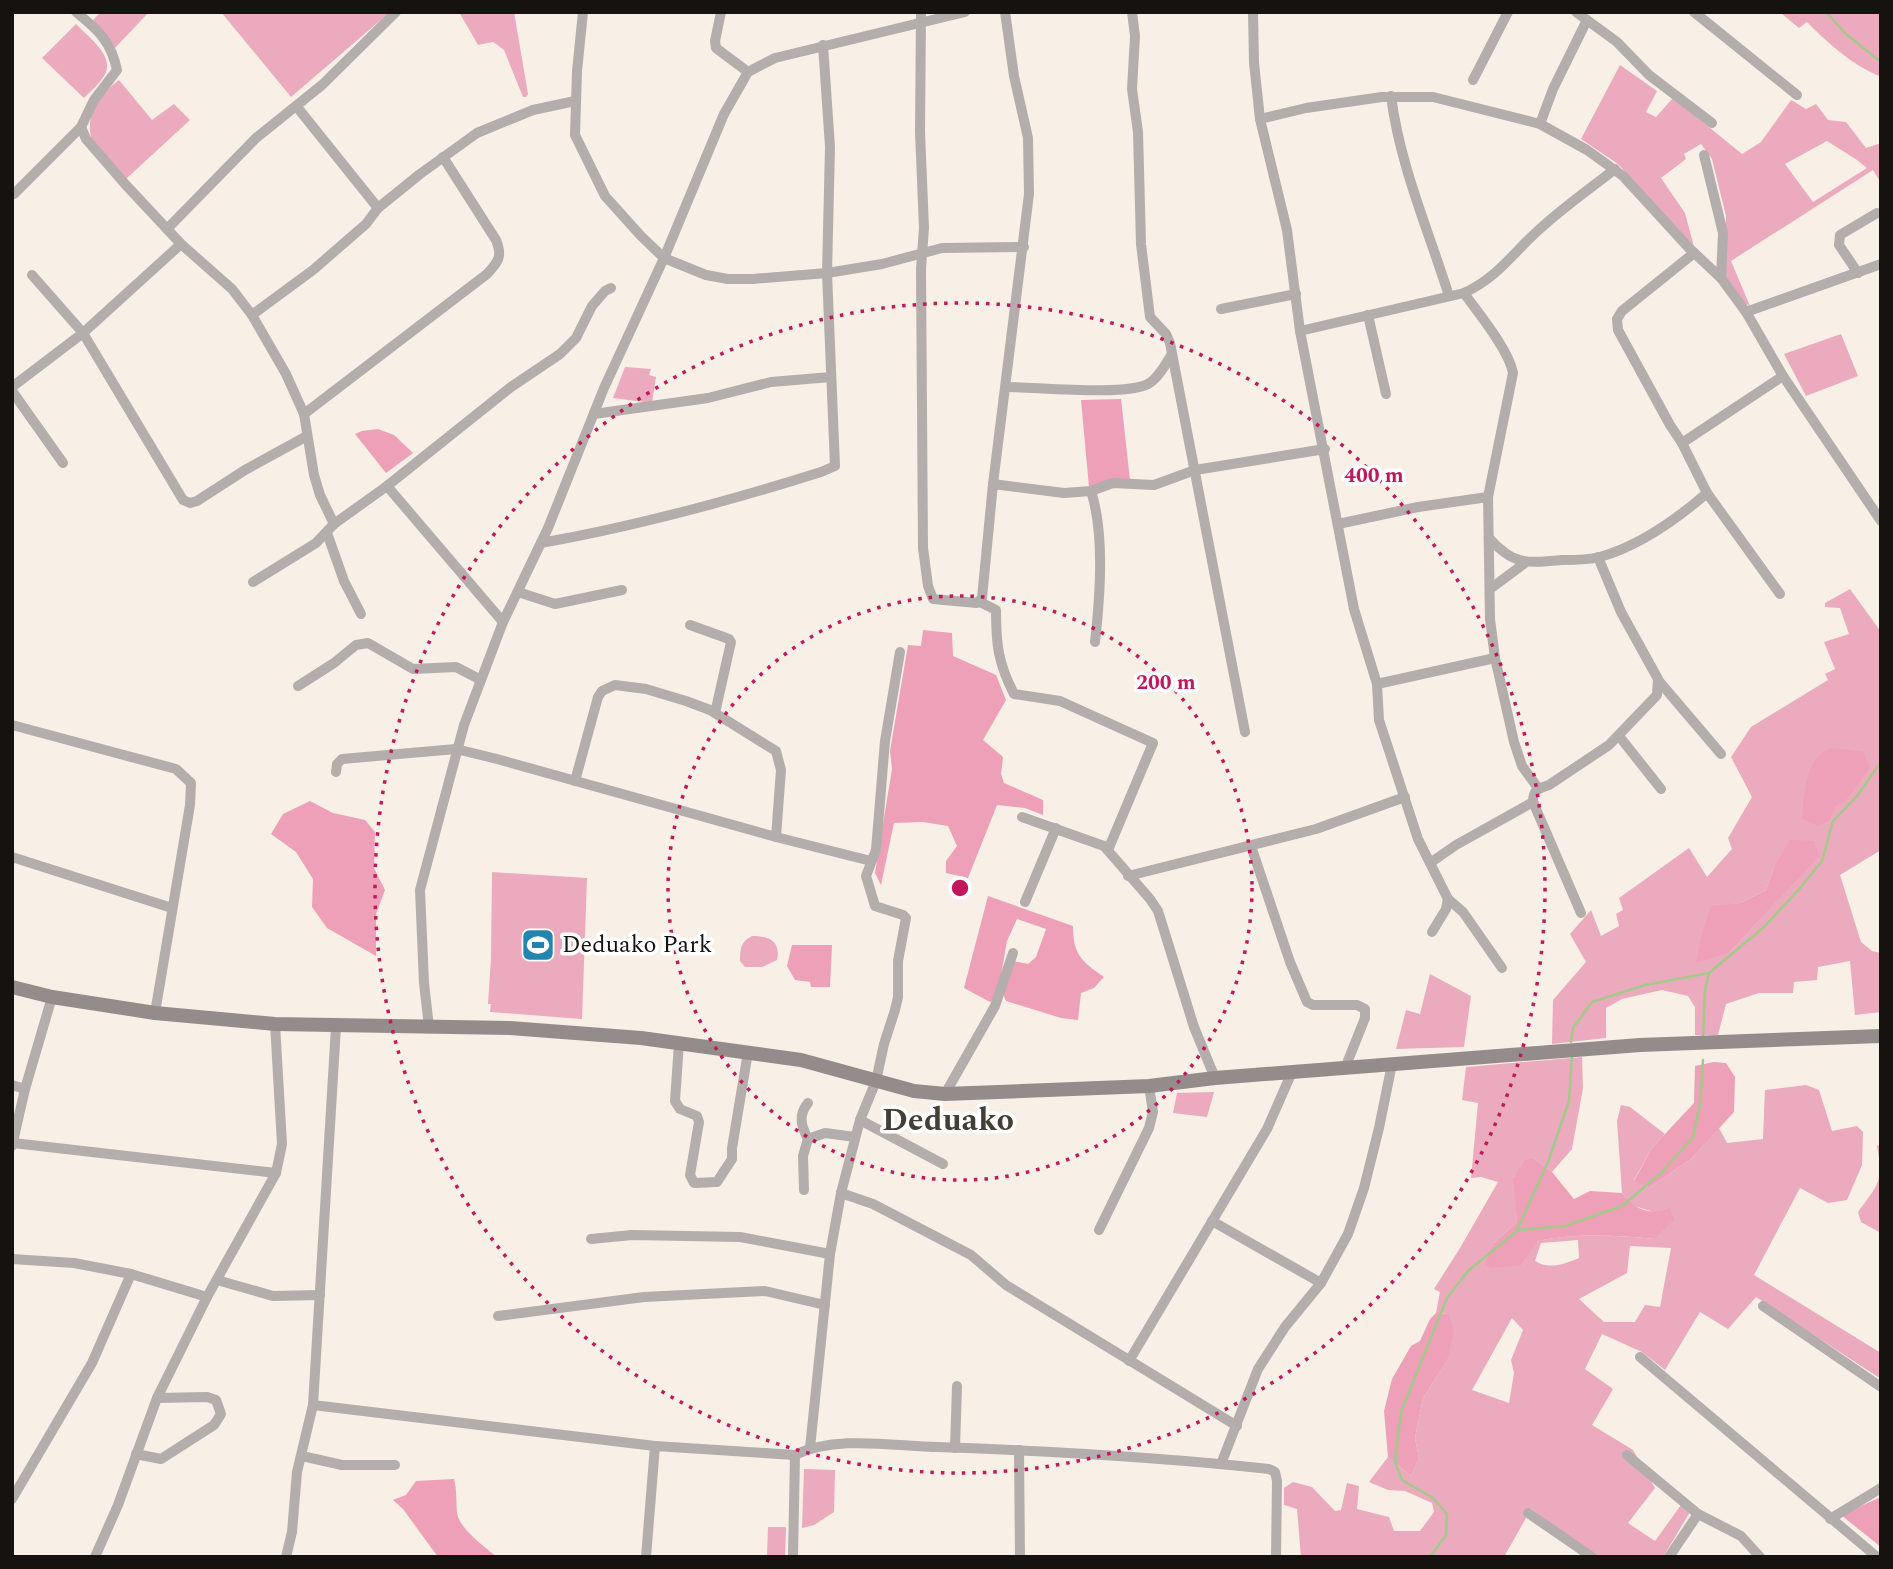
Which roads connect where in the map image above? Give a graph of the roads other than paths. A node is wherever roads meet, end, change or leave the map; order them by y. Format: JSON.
{"nodes":[{"id":1,"x":76,"y":12,"type":"edge"},
{"id":2,"x":396,"y":12,"type":"edge"},
{"id":3,"x":583,"y":12,"type":"edge"},
{"id":4,"x":721,"y":12,"type":"edge"},
{"id":5,"x":965,"y":12,"type":"edge"},
{"id":6,"x":1005,"y":12,"type":"edge"},
{"id":7,"x":1132,"y":12,"type":"edge"},
{"id":8,"x":1253,"y":12,"type":"edge"},
{"id":9,"x":1508,"y":12,"type":"edge"},
{"id":10,"x":1576,"y":12,"type":"edge"},
{"id":11,"x":1694,"y":12,"type":"edge"},
{"id":12,"x":921,"y":17,"type":"edge"},
{"id":13,"x":1587,"y":20,"type":"junction"},
{"id":14,"x":823,"y":45,"type":"junction"},
{"id":15,"x":748,"y":72,"type":"junction"},
{"id":16,"x":1474,"y":80,"type":"dead end"},
{"id":17,"x":1797,"y":95,"type":"dead end"},
{"id":18,"x":1391,"y":96,"type":"junction"},
{"id":19,"x":575,"y":101,"type":"junction"},
{"id":20,"x":297,"y":107,"type":"junction"},
{"id":21,"x":1259,"y":119,"type":"junction"},
{"id":22,"x":1712,"y":122,"type":"dead end"},
{"id":23,"x":1540,"y":124,"type":"junction"},
{"id":24,"x":81,"y":127,"type":"junction"},
{"id":25,"x":1704,"y":155,"type":"dead end"},
{"id":26,"x":443,"y":158,"type":"junction"},
{"id":27,"x":1615,"y":169,"type":"junction"},
{"id":28,"x":14,"y":194,"type":"dead end"},
{"id":29,"x":378,"y":208,"type":"junction"},
{"id":30,"x":1877,"y":213,"type":"dead end"},
{"id":31,"x":167,"y":229,"type":"junction"},
{"id":32,"x":181,"y":244,"type":"junction"},
{"id":33,"x":1024,"y":247,"type":"junction"},
{"id":34,"x":923,"y":252,"type":"junction"},
{"id":35,"x":1693,"y":253,"type":"junction"},
{"id":36,"x":664,"y":258,"type":"junction"},
{"id":37,"x":1881,"y":264,"type":"edge"},
{"id":38,"x":1858,"y":273,"type":"junction"},
{"id":39,"x":827,"y":274,"type":"junction"},
{"id":40,"x":32,"y":275,"type":"dead end"},
{"id":41,"x":1721,"y":278,"type":"junction"},
{"id":42,"x":611,"y":288,"type":"dead end"},
{"id":43,"x":1464,"y":293,"type":"junction"},
{"id":44,"x":1296,"y":294,"type":"junction"},
{"id":45,"x":1449,"y":296,"type":"junction"},
{"id":46,"x":1221,"y":309,"type":"dead end"},
{"id":47,"x":1745,"y":313,"type":"junction"},
{"id":48,"x":252,"y":314,"type":"junction"},
{"id":49,"x":1368,"y":315,"type":"junction"},
{"id":50,"x":1300,"y":331,"type":"junction"},
{"id":51,"x":83,"y":333,"type":"junction"},
{"id":52,"x":1172,"y":354,"type":"junction"},
{"id":53,"x":1783,"y":376,"type":"junction"},
{"id":54,"x":831,"y":377,"type":"junction"},
{"id":55,"x":1007,"y":387,"type":"junction"},
{"id":56,"x":12,"y":389,"type":"edge"},
{"id":57,"x":1386,"y":394,"type":"dead end"},
{"id":58,"x":304,"y":414,"type":"junction"},
{"id":59,"x":594,"y":414,"type":"junction"},
{"id":60,"x":307,"y":436,"type":"junction"},
{"id":61,"x":1682,"y":443,"type":"junction"},
{"id":62,"x":1325,"y":449,"type":"junction"},
{"id":63,"x":63,"y":463,"type":"dead end"},
{"id":64,"x":1195,"y":470,"type":"junction"},
{"id":65,"x":993,"y":484,"type":"junction"},
{"id":66,"x":387,"y":486,"type":"junction"},
{"id":67,"x":1091,"y":491,"type":"junction"},
{"id":68,"x":1707,"y":493,"type":"junction"},
{"id":69,"x":1488,"y":497,"type":"junction"},
{"id":70,"x":1881,"y":521,"type":"edge"},
{"id":71,"x":334,"y":524,"type":"junction"},
{"id":72,"x":1338,"y":524,"type":"junction"},
{"id":73,"x":327,"y":533,"type":"junction"},
{"id":74,"x":1489,"y":538,"type":"junction"},
{"id":75,"x":541,"y":543,"type":"junction"},
{"id":76,"x":1598,"y":557,"type":"junction"},
{"id":77,"x":1525,"y":563,"type":"junction"},
{"id":78,"x":253,"y":582,"type":"dead end"},
{"id":79,"x":1490,"y":589,"type":"junction"},
{"id":80,"x":622,"y":590,"type":"dead end"},
{"id":81,"x":518,"y":592,"type":"junction"},
{"id":82,"x":1780,"y":594,"type":"dead end"},
{"id":83,"x":980,"y":602,"type":"junction"},
{"id":84,"x":361,"y":614,"type":"dead end"},
{"id":85,"x":503,"y":622,"type":"junction"},
{"id":86,"x":690,"y":625,"type":"dead end"},
{"id":87,"x":1095,"y":642,"type":"dead end"},
{"id":88,"x":901,"y":652,"type":"dead end"},
{"id":89,"x":1495,"y":659,"type":"junction"},
{"id":90,"x":481,"y":680,"type":"junction"},
{"id":91,"x":1658,"y":680,"type":"junction"},
{"id":92,"x":1377,"y":684,"type":"junction"},
{"id":93,"x":298,"y":686,"type":"dead end"},
{"id":94,"x":715,"y":713,"type":"junction"},
{"id":95,"x":12,"y":725,"type":"edge"},
{"id":96,"x":1245,"y":732,"type":"dead end"},
{"id":97,"x":1619,"y":736,"type":"junction"},
{"id":98,"x":456,"y":749,"type":"junction"},
{"id":99,"x":1721,"y":754,"type":"dead end"},
{"id":100,"x":336,"y":772,"type":"dead end"},
{"id":101,"x":575,"y":780,"type":"junction"},
{"id":102,"x":1538,"y":788,"type":"junction"},
{"id":103,"x":1661,"y":789,"type":"dead end"},
{"id":104,"x":1405,"y":797,"type":"junction"},
{"id":105,"x":1533,"y":802,"type":"junction"},
{"id":106,"x":1022,"y":817,"type":"dead end"},
{"id":107,"x":1056,"y":828,"type":"junction"},
{"id":108,"x":776,"y":837,"type":"junction"},
{"id":109,"x":1251,"y":846,"type":"junction"},
{"id":110,"x":1108,"y":850,"type":"junction"},
{"id":111,"x":12,"y":857,"type":"edge"},
{"id":112,"x":871,"y":861,"type":"junction"},
{"id":113,"x":1430,"y":863,"type":"junction"},
{"id":114,"x":1128,"y":876,"type":"junction"},
{"id":115,"x":1448,"y":899,"type":"junction"},
{"id":116,"x":1026,"y":902,"type":"dead end"},
{"id":117,"x":172,"y":908,"type":"junction"},
{"id":118,"x":1581,"y":913,"type":"dead end"},
{"id":119,"x":1432,"y":932,"type":"dead end"},
{"id":120,"x":1013,"y":953,"type":"dead end"},
{"id":121,"x":1502,"y":968,"type":"dead end"},
{"id":122,"x":12,"y":987,"type":"edge"},
{"id":123,"x":52,"y":997,"type":"junction"},
{"id":124,"x":155,"y":1013,"type":"junction"},
{"id":125,"x":275,"y":1024,"type":"junction"},
{"id":126,"x":336,"y":1027,"type":"junction"},
{"id":127,"x":429,"y":1027,"type":"junction"},
{"id":128,"x":1881,"y":1035,"type":"edge"},
{"id":129,"x":680,"y":1042,"type":"junction"},
{"id":130,"x":747,"y":1052,"type":"junction"},
{"id":131,"x":1392,"y":1064,"type":"junction"},
{"id":132,"x":1345,"y":1068,"type":"junction"},
{"id":133,"x":1292,"y":1072,"type":"junction"},
{"id":134,"x":1215,"y":1078,"type":"junction"},
{"id":135,"x":876,"y":1081,"type":"junction"},
{"id":136,"x":12,"y":1085,"type":"edge"},
{"id":137,"x":1149,"y":1086,"type":"junction"},
{"id":138,"x":25,"y":1089,"type":"junction"},
{"id":139,"x":945,"y":1094,"type":"junction"},
{"id":140,"x":808,"y":1103,"type":"dead end"},
{"id":141,"x":860,"y":1120,"type":"junction"},
{"id":142,"x":855,"y":1138,"type":"junction"},
{"id":143,"x":808,"y":1139,"type":"junction"},
{"id":144,"x":12,"y":1145,"type":"edge"},
{"id":145,"x":943,"y":1164,"type":"dead end"},
{"id":146,"x":276,"y":1173,"type":"junction"},
{"id":147,"x":804,"y":1190,"type":"dead end"},
{"id":148,"x":841,"y":1193,"type":"junction"},
{"id":149,"x":1212,"y":1221,"type":"junction"},
{"id":150,"x":1099,"y":1230,"type":"dead end"},
{"id":151,"x":591,"y":1239,"type":"dead end"},
{"id":152,"x":831,"y":1254,"type":"junction"},
{"id":153,"x":12,"y":1259,"type":"edge"},
{"id":154,"x":131,"y":1274,"type":"junction"},
{"id":155,"x":217,"y":1280,"type":"junction"},
{"id":156,"x":1321,"y":1283,"type":"junction"},
{"id":157,"x":320,"y":1295,"type":"junction"},
{"id":158,"x":207,"y":1297,"type":"junction"},
{"id":159,"x":825,"y":1305,"type":"junction"},
{"id":160,"x":1763,"y":1306,"type":"dead end"},
{"id":161,"x":498,"y":1316,"type":"dead end"},
{"id":162,"x":1640,"y":1357,"type":"dead end"},
{"id":163,"x":1129,"y":1361,"type":"junction"},
{"id":164,"x":957,"y":1386,"type":"dead end"},
{"id":165,"x":1881,"y":1388,"type":"edge"},
{"id":166,"x":156,"y":1398,"type":"junction"},
{"id":167,"x":313,"y":1405,"type":"junction"},
{"id":168,"x":1237,"y":1426,"type":"junction"},
{"id":169,"x":655,"y":1446,"type":"junction"},
{"id":170,"x":810,"y":1448,"type":"junction"},
{"id":171,"x":956,"y":1448,"type":"junction"},
{"id":172,"x":1019,"y":1450,"type":"junction"},
{"id":173,"x":136,"y":1454,"type":"junction"},
{"id":174,"x":795,"y":1455,"type":"junction"},
{"id":175,"x":1627,"y":1455,"type":"dead end"},
{"id":176,"x":302,"y":1456,"type":"junction"},
{"id":177,"x":1221,"y":1464,"type":"junction"},
{"id":178,"x":395,"y":1465,"type":"dead end"},
{"id":179,"x":16,"y":1485,"type":"edge"},
{"id":180,"x":1881,"y":1488,"type":"edge"},
{"id":181,"x":12,"y":1499,"type":"edge"},
{"id":182,"x":1528,"y":1513,"type":"dead end"},
{"id":183,"x":1698,"y":1514,"type":"junction"},
{"id":184,"x":1830,"y":1519,"type":"junction"},
{"id":185,"x":95,"y":1557,"type":"edge"},
{"id":186,"x":286,"y":1557,"type":"edge"},
{"id":187,"x":646,"y":1557,"type":"edge"},
{"id":188,"x":793,"y":1557,"type":"edge"},
{"id":189,"x":1020,"y":1557,"type":"edge"},
{"id":190,"x":1276,"y":1557,"type":"edge"},
{"id":191,"x":1592,"y":1557,"type":"edge"},
{"id":192,"x":1669,"y":1557,"type":"edge"},
{"id":193,"x":1760,"y":1557,"type":"edge"},
{"id":194,"x":1877,"y":1557,"type":"edge"}],
"edges":[{"from":1,"to":24,"type":"street"},
{"from":2,"to":20,"type":"street"},
{"from":3,"to":19,"type":"street"},
{"from":4,"to":15,"type":"street"},
{"from":5,"to":12,"type":"street"},
{"from":6,"to":33,"type":"street"},
{"from":7,"to":52,"type":"street"},
{"from":8,"to":21,"type":"street"},
{"from":9,"to":16,"type":"street"},
{"from":10,"to":13,"type":"street"},
{"from":11,"to":17,"type":"street"},
{"from":12,"to":14,"type":"street"},
{"from":12,"to":34,"type":"street"},
{"from":13,"to":22,"type":"street"},
{"from":13,"to":23,"type":"street"},
{"from":14,"to":15,"type":"street"},
{"from":14,"to":39,"type":"street"},
{"from":15,"to":36,"type":"street"},
{"from":18,"to":21,"type":"street"},
{"from":18,"to":23,"type":"street"},
{"from":18,"to":45,"type":"street"},
{"from":19,"to":26,"type":"street"},
{"from":19,"to":36,"type":"street"},
{"from":20,"to":29,"type":"street"},
{"from":20,"to":31,"type":"street"},
{"from":21,"to":44,"type":"street"},
{"from":23,"to":27,"type":"street"},
{"from":24,"to":28,"type":"street"},
{"from":24,"to":31,"type":"street"},
{"from":25,"to":41,"type":"street"},
{"from":26,"to":29,"type":"street"},
{"from":26,"to":58,"type":"street"},
{"from":27,"to":35,"type":"street"},
{"from":27,"to":43,"type":"street"},
{"from":29,"to":48,"type":"street"},
{"from":30,"to":38,"type":"street"},
{"from":31,"to":32,"type":"street"},
{"from":32,"to":48,"type":"street"},
{"from":32,"to":51,"type":"street"},
{"from":33,"to":34,"type":"street"},
{"from":33,"to":55,"type":"street"},
{"from":34,"to":39,"type":"street"},
{"from":34,"to":83,"type":"street"},
{"from":35,"to":41,"type":"street"},
{"from":35,"to":61,"type":"street"},
{"from":36,"to":39,"type":"street"},
{"from":36,"to":59,"type":"street"},
{"from":37,"to":38,"type":"street"},
{"from":38,"to":47,"type":"street"},
{"from":39,"to":54,"type":"street"},
{"from":40,"to":51,"type":"street"},
{"from":41,"to":47,"type":"street"},
{"from":42,"to":66,"type":"street"},
{"from":43,"to":45,"type":"street"},
{"from":43,"to":69,"type":"street"},
{"from":44,"to":46,"type":"street"},
{"from":44,"to":50,"type":"street"},
{"from":45,"to":49,"type":"street"},
{"from":47,"to":53,"type":"street"},
{"from":48,"to":58,"type":"street"},
{"from":49,"to":50,"type":"street"},
{"from":49,"to":57,"type":"street"},
{"from":50,"to":62,"type":"street"},
{"from":51,"to":56,"type":"street"},
{"from":51,"to":60,"type":"street"},
{"from":52,"to":55,"type":"street"},
{"from":52,"to":64,"type":"street"},
{"from":53,"to":61,"type":"street"},
{"from":53,"to":70,"type":"street"},
{"from":54,"to":59,"type":"street"},
{"from":54,"to":75,"type":"street"},
{"from":55,"to":65,"type":"street"},
{"from":56,"to":63,"type":"street"},
{"from":58,"to":60,"type":"street"},
{"from":59,"to":75,"type":"street"},
{"from":60,"to":71,"type":"street"},
{"from":61,"to":68,"type":"street"},
{"from":62,"to":64,"type":"street"},
{"from":62,"to":72,"type":"street"},
{"from":64,"to":67,"type":"street"},
{"from":64,"to":96,"type":"street"},
{"from":65,"to":67,"type":"street"},
{"from":65,"to":83,"type":"street"},
{"from":66,"to":71,"type":"street"},
{"from":66,"to":85,"type":"street"},
{"from":67,"to":87,"type":"street"},
{"from":68,"to":76,"type":"street"},
{"from":68,"to":82,"type":"street"},
{"from":69,"to":72,"type":"street"},
{"from":69,"to":74,"type":"street"},
{"from":71,"to":73,"type":"street"},
{"from":72,"to":92,"type":"street"},
{"from":73,"to":78,"type":"street"},
{"from":73,"to":84,"type":"street"},
{"from":74,"to":77,"type":"street"},
{"from":74,"to":79,"type":"street"},
{"from":75,"to":81,"type":"street"},
{"from":76,"to":77,"type":"street"},
{"from":76,"to":91,"type":"street"},
{"from":77,"to":79,"type":"street"},
{"from":79,"to":89,"type":"street"},
{"from":80,"to":81,"type":"street"},
{"from":81,"to":85,"type":"street"},
{"from":83,"to":110,"type":"street"},
{"from":85,"to":90,"type":"street"},
{"from":86,"to":94,"type":"street"},
{"from":88,"to":112,"type":"street"},
{"from":89,"to":92,"type":"street"},
{"from":89,"to":102,"type":"street"},
{"from":90,"to":93,"type":"street"},
{"from":90,"to":98,"type":"street"},
{"from":91,"to":97,"type":"street"},
{"from":91,"to":99,"type":"street"},
{"from":92,"to":104,"type":"street"},
{"from":94,"to":101,"type":"street"},
{"from":94,"to":108,"type":"street"},
{"from":95,"to":117,"type":"street"},
{"from":97,"to":102,"type":"street"},
{"from":97,"to":103,"type":"street"},
{"from":98,"to":100,"type":"street"},
{"from":98,"to":101,"type":"street"},
{"from":98,"to":127,"type":"street"},
{"from":101,"to":108,"type":"street"},
{"from":102,"to":105,"type":"street"},
{"from":104,"to":109,"type":"street"},
{"from":104,"to":113,"type":"street"},
{"from":105,"to":113,"type":"street"},
{"from":105,"to":118,"type":"street"},
{"from":106,"to":107,"type":"street"},
{"from":107,"to":110,"type":"street"},
{"from":107,"to":116,"type":"street"},
{"from":108,"to":112,"type":"street"},
{"from":109,"to":114,"type":"street"},
{"from":109,"to":132,"type":"street"},
{"from":110,"to":114,"type":"street"},
{"from":111,"to":117,"type":"street"},
{"from":112,"to":135,"type":"street"},
{"from":113,"to":115,"type":"street"},
{"from":114,"to":134,"type":"street"},
{"from":115,"to":119,"type":"street"},
{"from":115,"to":121,"type":"street"},
{"from":117,"to":124,"type":"street"},
{"from":120,"to":139,"type":"street"},
{"from":122,"to":123,"type":"street"},
{"from":123,"to":124,"type":"street"},
{"from":123,"to":138,"type":"street"},
{"from":124,"to":125,"type":"street"},
{"from":125,"to":126,"type":"street"},
{"from":125,"to":146,"type":"street"},
{"from":126,"to":127,"type":"street"},
{"from":126,"to":157,"type":"street"},
{"from":127,"to":129,"type":"street"},
{"from":128,"to":131,"type":"street"},
{"from":129,"to":130,"type":"street"},
{"from":129,"to":130,"type":"street"},
{"from":130,"to":135,"type":"street"},
{"from":131,"to":132,"type":"street"},
{"from":131,"to":156,"type":"street"},
{"from":132,"to":133,"type":"street"},
{"from":133,"to":134,"type":"street"},
{"from":133,"to":149,"type":"street"},
{"from":134,"to":137,"type":"street"},
{"from":135,"to":139,"type":"street"},
{"from":135,"to":141,"type":"street"},
{"from":136,"to":138,"type":"street"},
{"from":137,"to":139,"type":"street"},
{"from":137,"to":150,"type":"street"},
{"from":138,"to":144,"type":"street"},
{"from":140,"to":143,"type":"street"},
{"from":141,"to":142,"type":"street"},
{"from":141,"to":145,"type":"street"},
{"from":142,"to":143,"type":"street"},
{"from":142,"to":148,"type":"street"},
{"from":143,"to":147,"type":"street"},
{"from":144,"to":146,"type":"street"},
{"from":146,"to":155,"type":"street"},
{"from":148,"to":152,"type":"street"},
{"from":148,"to":163,"type":"street"},
{"from":149,"to":156,"type":"street"},
{"from":149,"to":163,"type":"street"},
{"from":151,"to":152,"type":"street"},
{"from":152,"to":159,"type":"street"},
{"from":153,"to":154,"type":"street"},
{"from":154,"to":158,"type":"street"},
{"from":154,"to":179,"type":"street"},
{"from":155,"to":157,"type":"street"},
{"from":155,"to":158,"type":"street"},
{"from":156,"to":168,"type":"street"},
{"from":157,"to":167,"type":"street"},
{"from":158,"to":166,"type":"street"},
{"from":159,"to":161,"type":"street"},
{"from":159,"to":170,"type":"street"},
{"from":160,"to":165,"type":"street"},
{"from":162,"to":184,"type":"street"},
{"from":163,"to":168,"type":"street"},
{"from":164,"to":171,"type":"street"},
{"from":166,"to":173,"type":"street"},
{"from":166,"to":173,"type":"street"},
{"from":167,"to":169,"type":"street"},
{"from":167,"to":176,"type":"street"},
{"from":168,"to":177,"type":"street"},
{"from":169,"to":174,"type":"street"},
{"from":169,"to":187,"type":"street"},
{"from":170,"to":171,"type":"street"},
{"from":170,"to":174,"type":"street"},
{"from":171,"to":172,"type":"street"},
{"from":172,"to":177,"type":"street"},
{"from":172,"to":189,"type":"street"},
{"from":173,"to":185,"type":"street"},
{"from":174,"to":188,"type":"street"},
{"from":175,"to":183,"type":"street"},
{"from":176,"to":178,"type":"street"},
{"from":176,"to":186,"type":"street"},
{"from":177,"to":190,"type":"street"},
{"from":179,"to":181,"type":"street"},
{"from":180,"to":184,"type":"street"},
{"from":182,"to":191,"type":"street"},
{"from":183,"to":192,"type":"street"},
{"from":183,"to":193,"type":"street"},
{"from":184,"to":194,"type":"street"}]}
